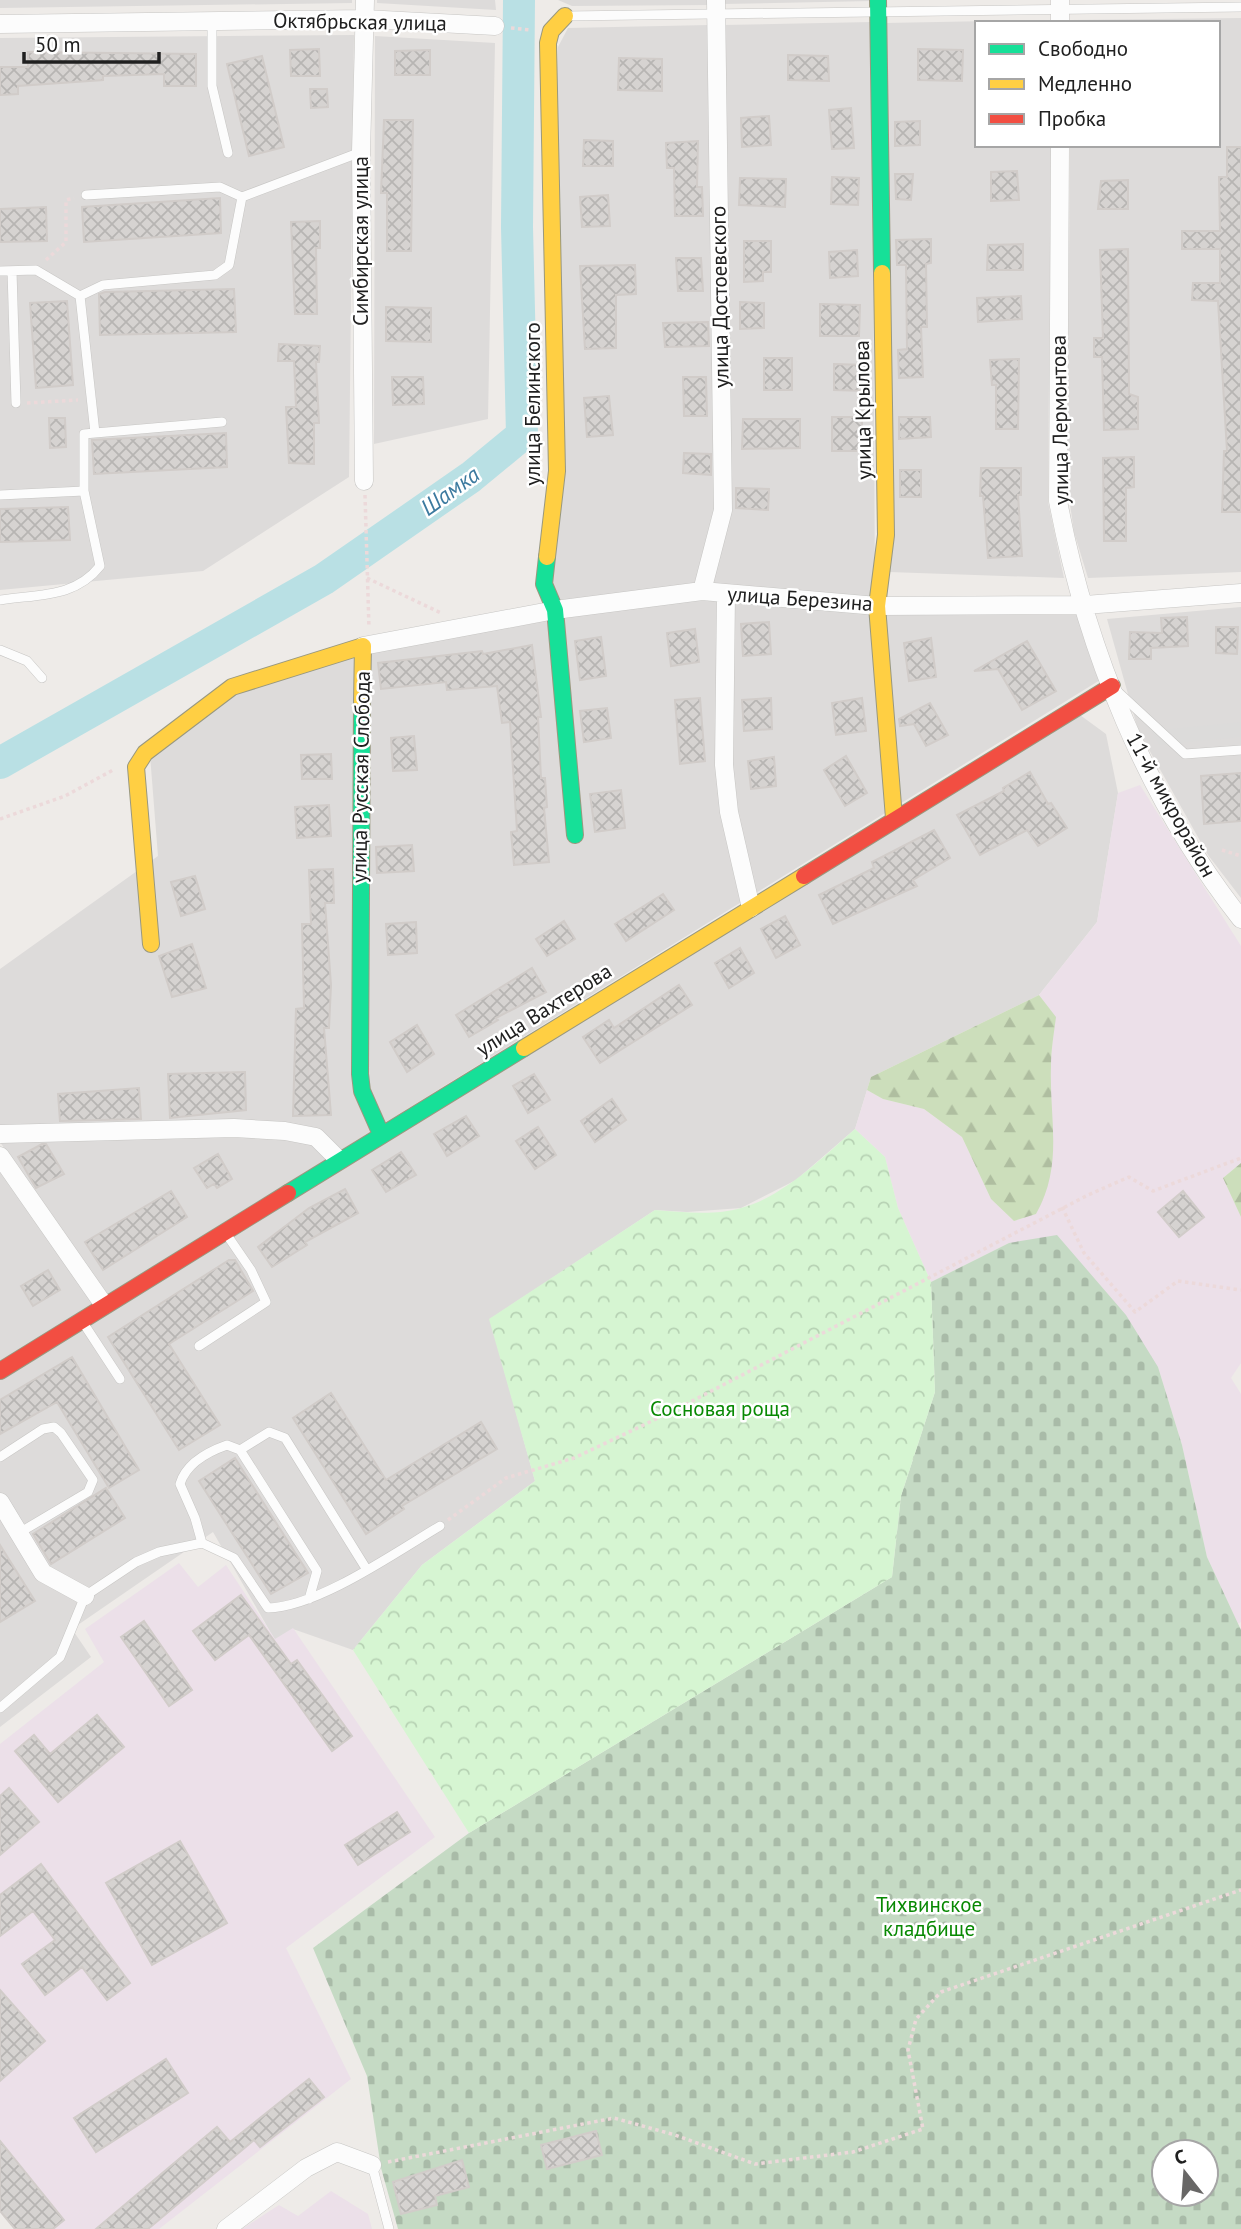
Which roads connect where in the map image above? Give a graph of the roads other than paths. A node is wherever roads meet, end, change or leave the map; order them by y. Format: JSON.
{"nodes":[{"id":1,"x":365,"y":0,"type":"edge"},
{"id":2,"x":878,"y":6,"type":"edge"},
{"id":3,"x":1241,"y":6,"type":"edge"},
{"id":4,"x":717,"y":8,"type":"edge"},
{"id":5,"x":1060,"y":10,"type":"edge"},
{"id":6,"x":565,"y":16,"type":"joint"},
{"id":7,"x":365,"y":19,"type":"junction"},
{"id":8,"x":212,"y":21,"type":"junction"},
{"id":9,"x":0,"y":24,"type":"edge"},
{"id":10,"x":495,"y":26,"type":"road end"},
{"id":11,"x":1060,"y":147,"type":"edge"},
{"id":12,"x":361,"y":152,"type":"junction"},
{"id":13,"x":228,"y":153,"type":"dead end"},
{"id":14,"x":86,"y":195,"type":"road end"},
{"id":15,"x":242,"y":197,"type":"junction"},
{"id":16,"x":0,"y":271,"type":"edge"},
{"id":17,"x":12,"y":271,"type":"junction"},
{"id":18,"x":80,"y":296,"type":"junction"},
{"id":19,"x":16,"y":403,"type":"road end"},
{"id":20,"x":222,"y":422,"type":"dead end"},
{"id":21,"x":95,"y":433,"type":"junction"},
{"id":22,"x":364,"y":481,"type":"dead end"},
{"id":23,"x":84,"y":491,"type":"junction"},
{"id":24,"x":0,"y":495,"type":"edge"},
{"id":25,"x":702,"y":592,"type":"junction"},
{"id":26,"x":1241,"y":593,"type":"edge"},
{"id":27,"x":726,"y":594,"type":"junction"},
{"id":28,"x":0,"y":600,"type":"edge"},
{"id":29,"x":1085,"y":605,"type":"junction"},
{"id":30,"x":877,"y":606,"type":"junction"},
{"id":31,"x":555,"y":610,"type":"junction"},
{"id":32,"x":363,"y":646,"type":"junction"},
{"id":33,"x":0,"y":650,"type":"edge"},
{"id":34,"x":42,"y":678,"type":"dead end"},
{"id":35,"x":1112,"y":686,"type":"junction"},
{"id":36,"x":1241,"y":750,"type":"edge"},
{"id":37,"x":894,"y":818,"type":"junction"},
{"id":38,"x":575,"y":835,"type":"dead end"},
{"id":39,"x":751,"y":908,"type":"junction"},
{"id":40,"x":1241,"y":919,"type":"edge"},
{"id":41,"x":151,"y":944,"type":"dead end"},
{"id":42,"x":0,"y":1134,"type":"edge"},
{"id":43,"x":381,"y":1134,"type":"junction"},
{"id":44,"x":0,"y":1156,"type":"edge"},
{"id":45,"x":339,"y":1160,"type":"junction"},
{"id":46,"x":224,"y":1231,"type":"junction"},
{"id":47,"x":104,"y":1305,"type":"junction"},
{"id":48,"x":82,"y":1319,"type":"junction"},
{"id":49,"x":199,"y":1346,"type":"dead end"},
{"id":50,"x":0,"y":1371,"type":"edge"},
{"id":51,"x":120,"y":1379,"type":"dead end"},
{"id":52,"x":240,"y":1450,"type":"junction"},
{"id":53,"x":0,"y":1457,"type":"edge"},
{"id":54,"x":0,"y":1502,"type":"edge"},
{"id":55,"x":440,"y":1526,"type":"road end"},
{"id":56,"x":19,"y":1534,"type":"junction"},
{"id":57,"x":202,"y":1543,"type":"junction"},
{"id":58,"x":367,"y":1570,"type":"junction"},
{"id":59,"x":85,"y":1596,"type":"junction"},
{"id":60,"x":309,"y":1599,"type":"junction"},
{"id":61,"x":0,"y":1708,"type":"edge"},
{"id":62,"x":372,"y":2165,"type":"joint"},
{"id":63,"x":226,"y":2229,"type":"edge"},
{"id":64,"x":389,"y":2229,"type":"edge"}],
"edges":[{"from":1,"to":7,"type":"street","name":"Симбирская улица"},
{"from":2,"to":4,"type":"lane"},
{"from":2,"to":5,"type":"lane"},
{"from":2,"to":30,"type":"street","name":"улица Крылова"},
{"from":3,"to":5,"type":"lane"},
{"from":4,"to":6,"type":"lane"},
{"from":4,"to":25,"type":"street","name":"улица Достоевского"},
{"from":6,"to":31,"type":"street","name":"улица Белинского"},
{"from":7,"to":8,"type":"street","name":"Октябрьская улица"},
{"from":7,"to":10,"type":"street","name":"Октябрьская улица"},
{"from":7,"to":12,"type":"street","name":"Симбирская улица"},
{"from":8,"to":9,"type":"street","name":"Октябрьская улица"},
{"from":8,"to":13,"type":"lane"},
{"from":11,"to":29,"type":"street","name":"улица Лермонтова"},
{"from":12,"to":15,"type":"lane"},
{"from":12,"to":22,"type":"street","name":"Симбирская улица"},
{"from":14,"to":15,"type":"lane"},
{"from":15,"to":18,"type":"lane"},
{"from":16,"to":17,"type":"lane"},
{"from":17,"to":18,"type":"lane"},
{"from":17,"to":19,"type":"lane"},
{"from":18,"to":21,"type":"lane"},
{"from":20,"to":21,"type":"lane"},
{"from":21,"to":23,"type":"lane"},
{"from":23,"to":24,"type":"lane"},
{"from":23,"to":28,"type":"lane"},
{"from":25,"to":27,"type":"street","name":"улица Березина"},
{"from":25,"to":31,"type":"street","name":"улица Березина"},
{"from":26,"to":29,"type":"street","name":"улица Березина"},
{"from":27,"to":30,"type":"street","name":"улица Березина"},
{"from":27,"to":39,"type":"street"},
{"from":29,"to":30,"type":"street","name":"улица Березина"},
{"from":29,"to":35,"type":"street","name":"улица Лермонтова"},
{"from":30,"to":37,"type":"street","name":"улица Крылова"},
{"from":31,"to":32,"type":"street","name":"улица Березина"},
{"from":31,"to":38,"type":"street","name":"улица Белинского"},
{"from":32,"to":41,"type":"street","name":"улица Русская Слобода"},
{"from":32,"to":43,"type":"street","name":"улица Русская Слобода"},
{"from":33,"to":34,"type":"lane"},
{"from":35,"to":36,"type":"lane"},
{"from":35,"to":37,"type":"street","name":"улица Вахтерова"},
{"from":35,"to":40,"type":"street","name":"11-й микрорайон"},
{"from":37,"to":39,"type":"street","name":"улица Вахтерова"},
{"from":39,"to":43,"type":"street","name":"улица Вахтерова"},
{"from":42,"to":45,"type":"street"},
{"from":43,"to":45,"type":"street","name":"улица Вахтерова"},
{"from":44,"to":47,"type":"street"},
{"from":45,"to":46,"type":"street","name":"улица Вахтерова"},
{"from":46,"to":47,"type":"street","name":"улица Вахтерова"},
{"from":46,"to":49,"type":"lane"},
{"from":47,"to":48,"type":"street","name":"улица Вахтерова"},
{"from":48,"to":50,"type":"street","name":"улица Вахтерова"},
{"from":48,"to":51,"type":"lane"},
{"from":52,"to":57,"type":"lane"},
{"from":52,"to":58,"type":"lane"},
{"from":52,"to":60,"type":"lane"},
{"from":53,"to":56,"type":"lane"},
{"from":54,"to":56,"type":"street"},
{"from":55,"to":58,"type":"lane"},
{"from":56,"to":59,"type":"street"},
{"from":57,"to":59,"type":"lane"},
{"from":57,"to":60,"type":"lane"},
{"from":58,"to":60,"type":"lane"},
{"from":59,"to":61,"type":"lane"},
{"from":62,"to":63,"type":"street"},
{"from":62,"to":64,"type":"lane"}]}
